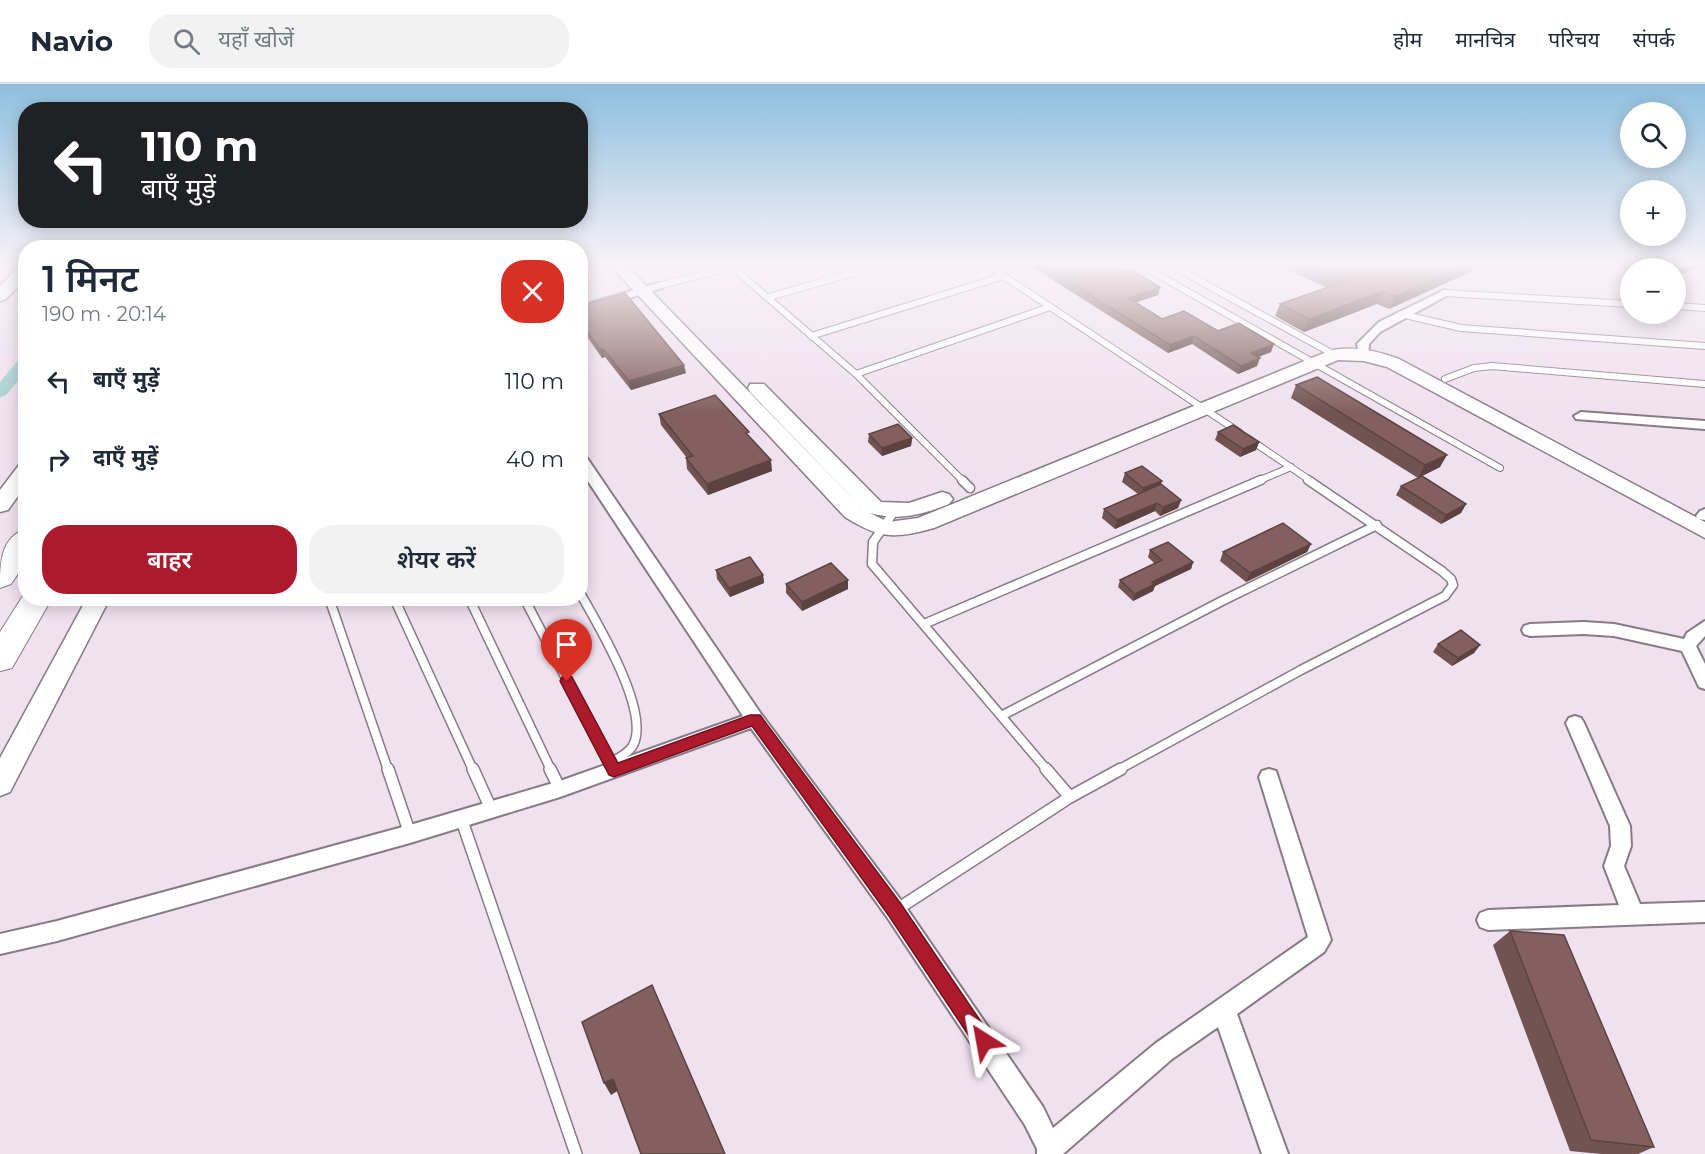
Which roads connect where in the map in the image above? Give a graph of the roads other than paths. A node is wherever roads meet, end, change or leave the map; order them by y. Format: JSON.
{"nodes":[{"id":1,"x":673,"y":313,"type":"edge"},
{"id":2,"x":675,"y":313,"type":"edge"},
{"id":3,"x":787,"y":313,"type":"edge"},
{"id":4,"x":886,"y":313,"type":"edge"},
{"id":5,"x":1033,"y":313,"type":"edge"},
{"id":6,"x":1059,"y":313,"type":"edge"},
{"id":7,"x":1234,"y":313,"type":"edge"},
{"id":8,"x":1248,"y":313,"type":"edge"},
{"id":9,"x":1401,"y":314,"type":"joint"},
{"id":10,"x":812,"y":336,"type":"junction"},
{"id":11,"x":1705,"y":346,"type":"edge"},
{"id":12,"x":1364,"y":350,"type":"junction"},
{"id":13,"x":1316,"y":355,"type":"junction"},
{"id":14,"x":856,"y":374,"type":"junction"},
{"id":15,"x":1445,"y":379,"type":"junction"},
{"id":16,"x":1705,"y":384,"type":"edge"},
{"id":17,"x":1198,"y":403,"type":"junction"},
{"id":18,"x":1581,"y":416,"type":"dead end"},
{"id":19,"x":1705,"y":425,"type":"edge"},
{"id":20,"x":1291,"y":467,"type":"junction"},
{"id":21,"x":1500,"y":468,"type":"dead end"},
{"id":22,"x":588,"y":470,"type":"edge"},
{"id":23,"x":18,"y":481,"type":"edge"},
{"id":24,"x":970,"y":488,"type":"junction"},
{"id":25,"x":0,"y":505,"type":"edge"},
{"id":26,"x":893,"y":513,"type":"junction"},
{"id":27,"x":1704,"y":519,"type":"edge"},
{"id":28,"x":1377,"y":525,"type":"junction"},
{"id":29,"x":880,"y":529,"type":"junction"},
{"id":30,"x":18,"y":551,"type":"edge"},
{"id":31,"x":0,"y":577,"type":"edge"},
{"id":32,"x":32,"y":606,"type":"edge"},
{"id":33,"x":95,"y":606,"type":"edge"},
{"id":34,"x":332,"y":606,"type":"edge"},
{"id":35,"x":398,"y":606,"type":"edge"},
{"id":36,"x":473,"y":606,"type":"edge"},
{"id":37,"x":528,"y":606,"type":"edge"},
{"id":38,"x":587,"y":606,"type":"edge"},
{"id":39,"x":924,"y":624,"type":"junction"},
{"id":40,"x":1705,"y":627,"type":"edge"},
{"id":41,"x":1530,"y":630,"type":"dead end"},
{"id":42,"x":1688,"y":646,"type":"junction"},
{"id":43,"x":0,"y":658,"type":"edge"},
{"id":44,"x":1705,"y":682,"type":"edge"},
{"id":45,"x":1003,"y":715,"type":"junction"},
{"id":46,"x":755,"y":719,"type":"junction"},
{"id":47,"x":1575,"y":723,"type":"dead end"},
{"id":48,"x":612,"y":767,"type":"junction"},
{"id":49,"x":1269,"y":777,"type":"dead end"},
{"id":50,"x":0,"y":784,"type":"edge"},
{"id":51,"x":560,"y":789,"type":"junction"},
{"id":52,"x":1070,"y":797,"type":"junction"},
{"id":53,"x":492,"y":809,"type":"junction"},
{"id":54,"x":461,"y":818,"type":"junction"},
{"id":55,"x":410,"y":834,"type":"junction"},
{"id":56,"x":895,"y":910,"type":"junction"},
{"id":57,"x":1705,"y":912,"type":"edge"},
{"id":58,"x":1633,"y":914,"type":"junction"},
{"id":59,"x":1488,"y":920,"type":"dead end"},
{"id":60,"x":0,"y":944,"type":"edge"},
{"id":61,"x":1224,"y":1010,"type":"junction"},
{"id":62,"x":1050,"y":1151,"type":"edge"},
{"id":63,"x":576,"y":1154,"type":"edge"},
{"id":64,"x":1275,"y":1154,"type":"edge"}],
"edges":[{"from":1,"to":29,"type":"main road"},
{"from":2,"to":26,"type":"main road"},
{"from":3,"to":10,"type":"lane"},
{"from":4,"to":10,"type":"lane"},
{"from":5,"to":14,"type":"lane"},
{"from":6,"to":17,"type":"lane"},
{"from":7,"to":13,"type":"lane"},
{"from":8,"to":13,"type":"lane"},
{"from":9,"to":11,"type":"lane"},
{"from":9,"to":12,"type":"street"},
{"from":10,"to":14,"type":"lane"},
{"from":12,"to":13,"type":"main road"},
{"from":12,"to":15,"type":"main road"},
{"from":12,"to":27,"type":"main road"},
{"from":13,"to":17,"type":"main road"},
{"from":13,"to":21,"type":"lane"},
{"from":14,"to":24,"type":"lane"},
{"from":15,"to":16,"type":"lane"},
{"from":15,"to":27,"type":"main road"},
{"from":17,"to":20,"type":"lane"},
{"from":17,"to":24,"type":"main road"},
{"from":17,"to":29,"type":"main road"},
{"from":18,"to":19,"type":"street"},
{"from":20,"to":28,"type":"lane"},
{"from":20,"to":39,"type":"lane"},
{"from":22,"to":46,"type":"street"},
{"from":23,"to":25,"type":"main road"},
{"from":24,"to":26,"type":"main road"},
{"from":26,"to":29,"type":"lane"},
{"from":28,"to":45,"type":"lane"},
{"from":28,"to":52,"type":"lane"},
{"from":29,"to":39,"type":"lane"},
{"from":30,"to":31,"type":"highway"},
{"from":32,"to":43,"type":"highway"},
{"from":33,"to":50,"type":"main road"},
{"from":34,"to":55,"type":"lane"},
{"from":35,"to":53,"type":"lane"},
{"from":36,"to":51,"type":"lane"},
{"from":37,"to":48,"type":"lane"},
{"from":38,"to":48,"type":"lane"},
{"from":39,"to":45,"type":"lane"},
{"from":40,"to":42,"type":"street"},
{"from":41,"to":42,"type":"street"},
{"from":42,"to":44,"type":"street"},
{"from":45,"to":52,"type":"lane"},
{"from":46,"to":48,"type":"street"},
{"from":46,"to":56,"type":"street"},
{"from":47,"to":58,"type":"street"},
{"from":48,"to":51,"type":"street"},
{"from":49,"to":61,"type":"street"},
{"from":51,"to":53,"type":"street"},
{"from":52,"to":56,"type":"lane"},
{"from":53,"to":54,"type":"street"},
{"from":54,"to":55,"type":"street"},
{"from":54,"to":63,"type":"lane"},
{"from":55,"to":60,"type":"street"},
{"from":56,"to":62,"type":"street"},
{"from":57,"to":58,"type":"street"},
{"from":58,"to":59,"type":"street"},
{"from":61,"to":62,"type":"street"},
{"from":61,"to":64,"type":"street"}]}
